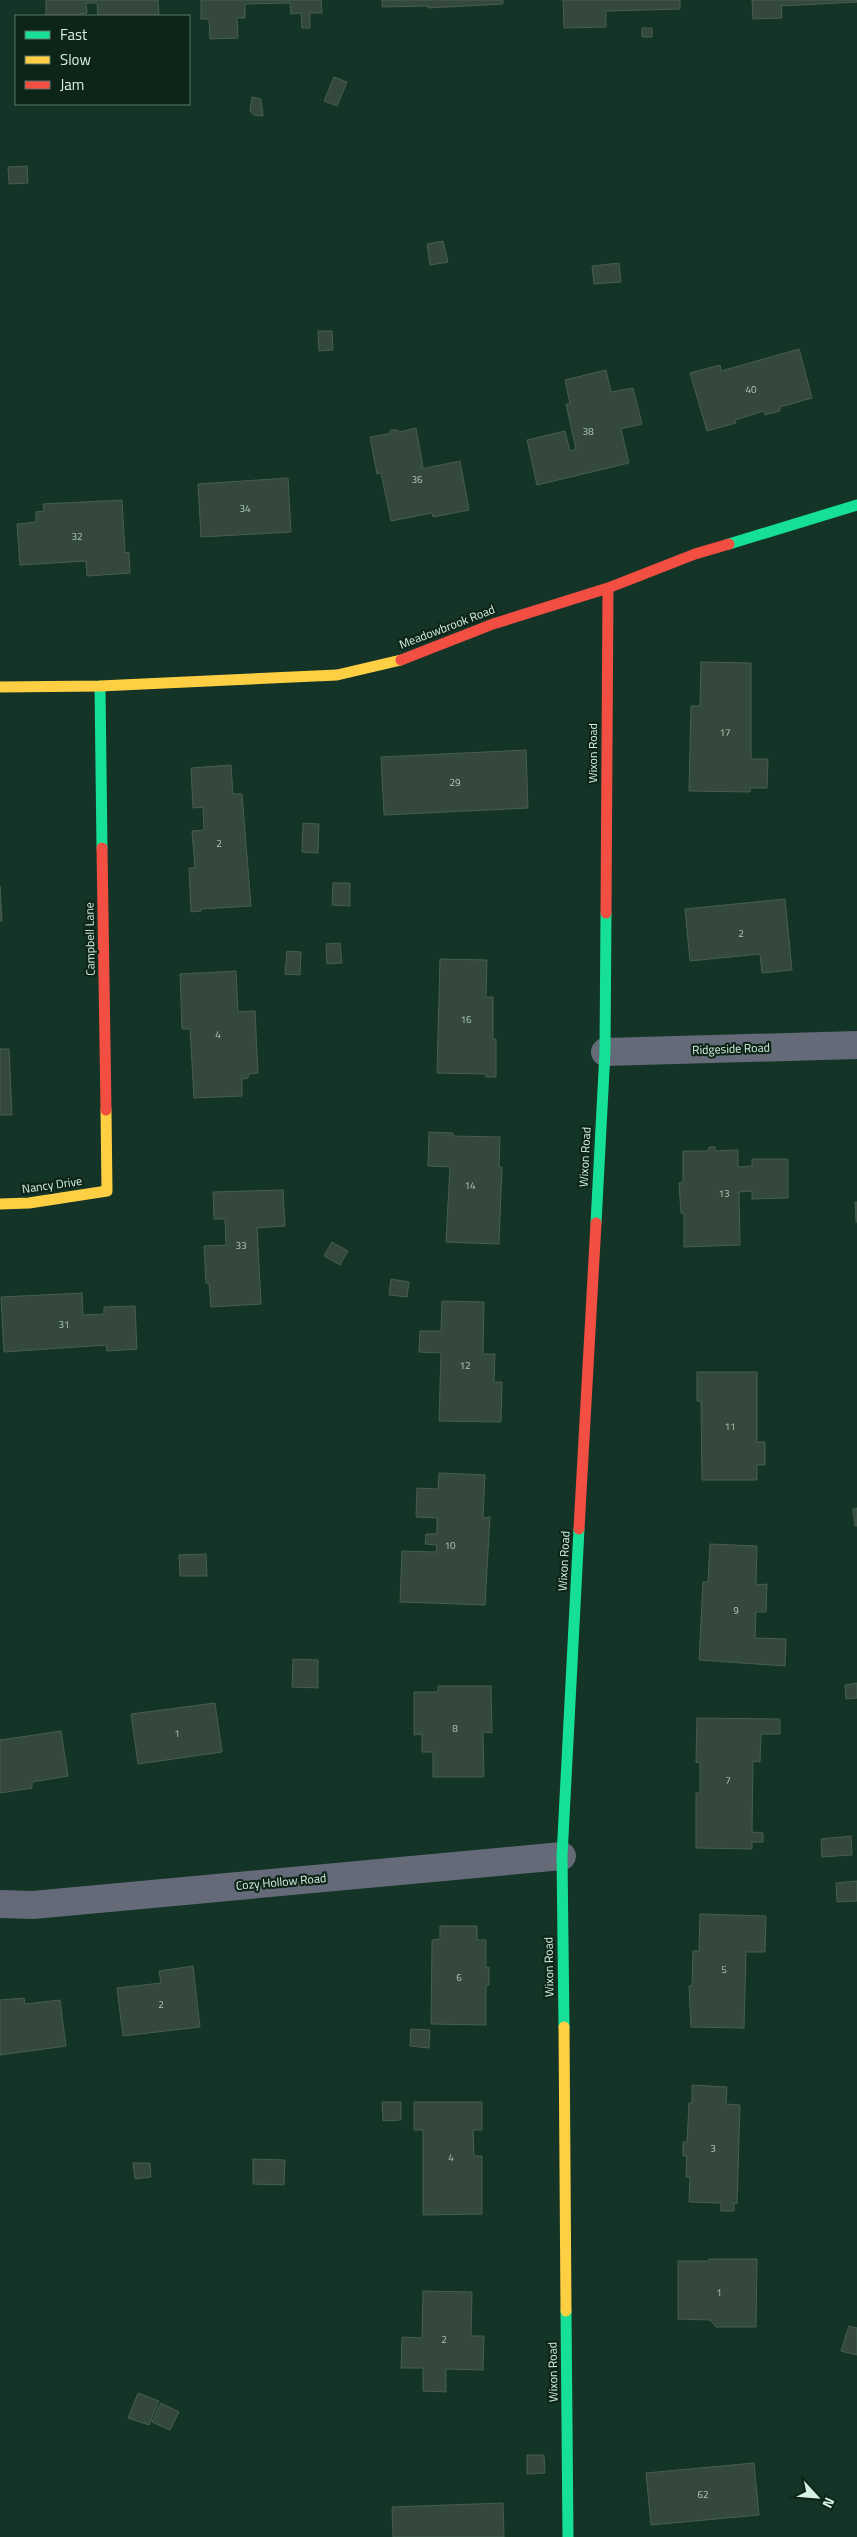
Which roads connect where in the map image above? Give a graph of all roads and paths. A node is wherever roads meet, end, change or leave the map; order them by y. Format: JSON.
{"nodes":[{"id":1,"x":857,"y":505,"type":"edge"},
{"id":2,"x":608,"y":588,"type":"junction"},
{"id":3,"x":100,"y":686,"type":"junction"},
{"id":4,"x":0,"y":687,"type":"edge"},
{"id":5,"x":857,"y":1045,"type":"edge"},
{"id":6,"x":604,"y":1052,"type":"junction"},
{"id":7,"x":107,"y":1191,"type":"joint"},
{"id":8,"x":0,"y":1204,"type":"edge"},
{"id":9,"x":562,"y":1856,"type":"junction"},
{"id":10,"x":0,"y":1904,"type":"edge"},
{"id":11,"x":568,"y":2537,"type":"edge"}],
"edges":[{"from":1,"to":2,"type":"street","name":"Meadowbrook Road"},
{"from":2,"to":3,"type":"street","name":"Meadowbrook Road"},
{"from":2,"to":6,"type":"street","name":"Wixon Road"},
{"from":3,"to":4,"type":"street","name":"Meadowbrook Road"},
{"from":3,"to":7,"type":"street","name":"Campbell Lane"},
{"from":5,"to":6,"type":"street","name":"Ridgeside Road"},
{"from":6,"to":9,"type":"street","name":"Wixon Road"},
{"from":7,"to":8,"type":"street","name":"Nancy Drive"},
{"from":9,"to":10,"type":"street","name":"Cozy Hollow Road"},
{"from":9,"to":11,"type":"street","name":"Wixon Road"}]}
